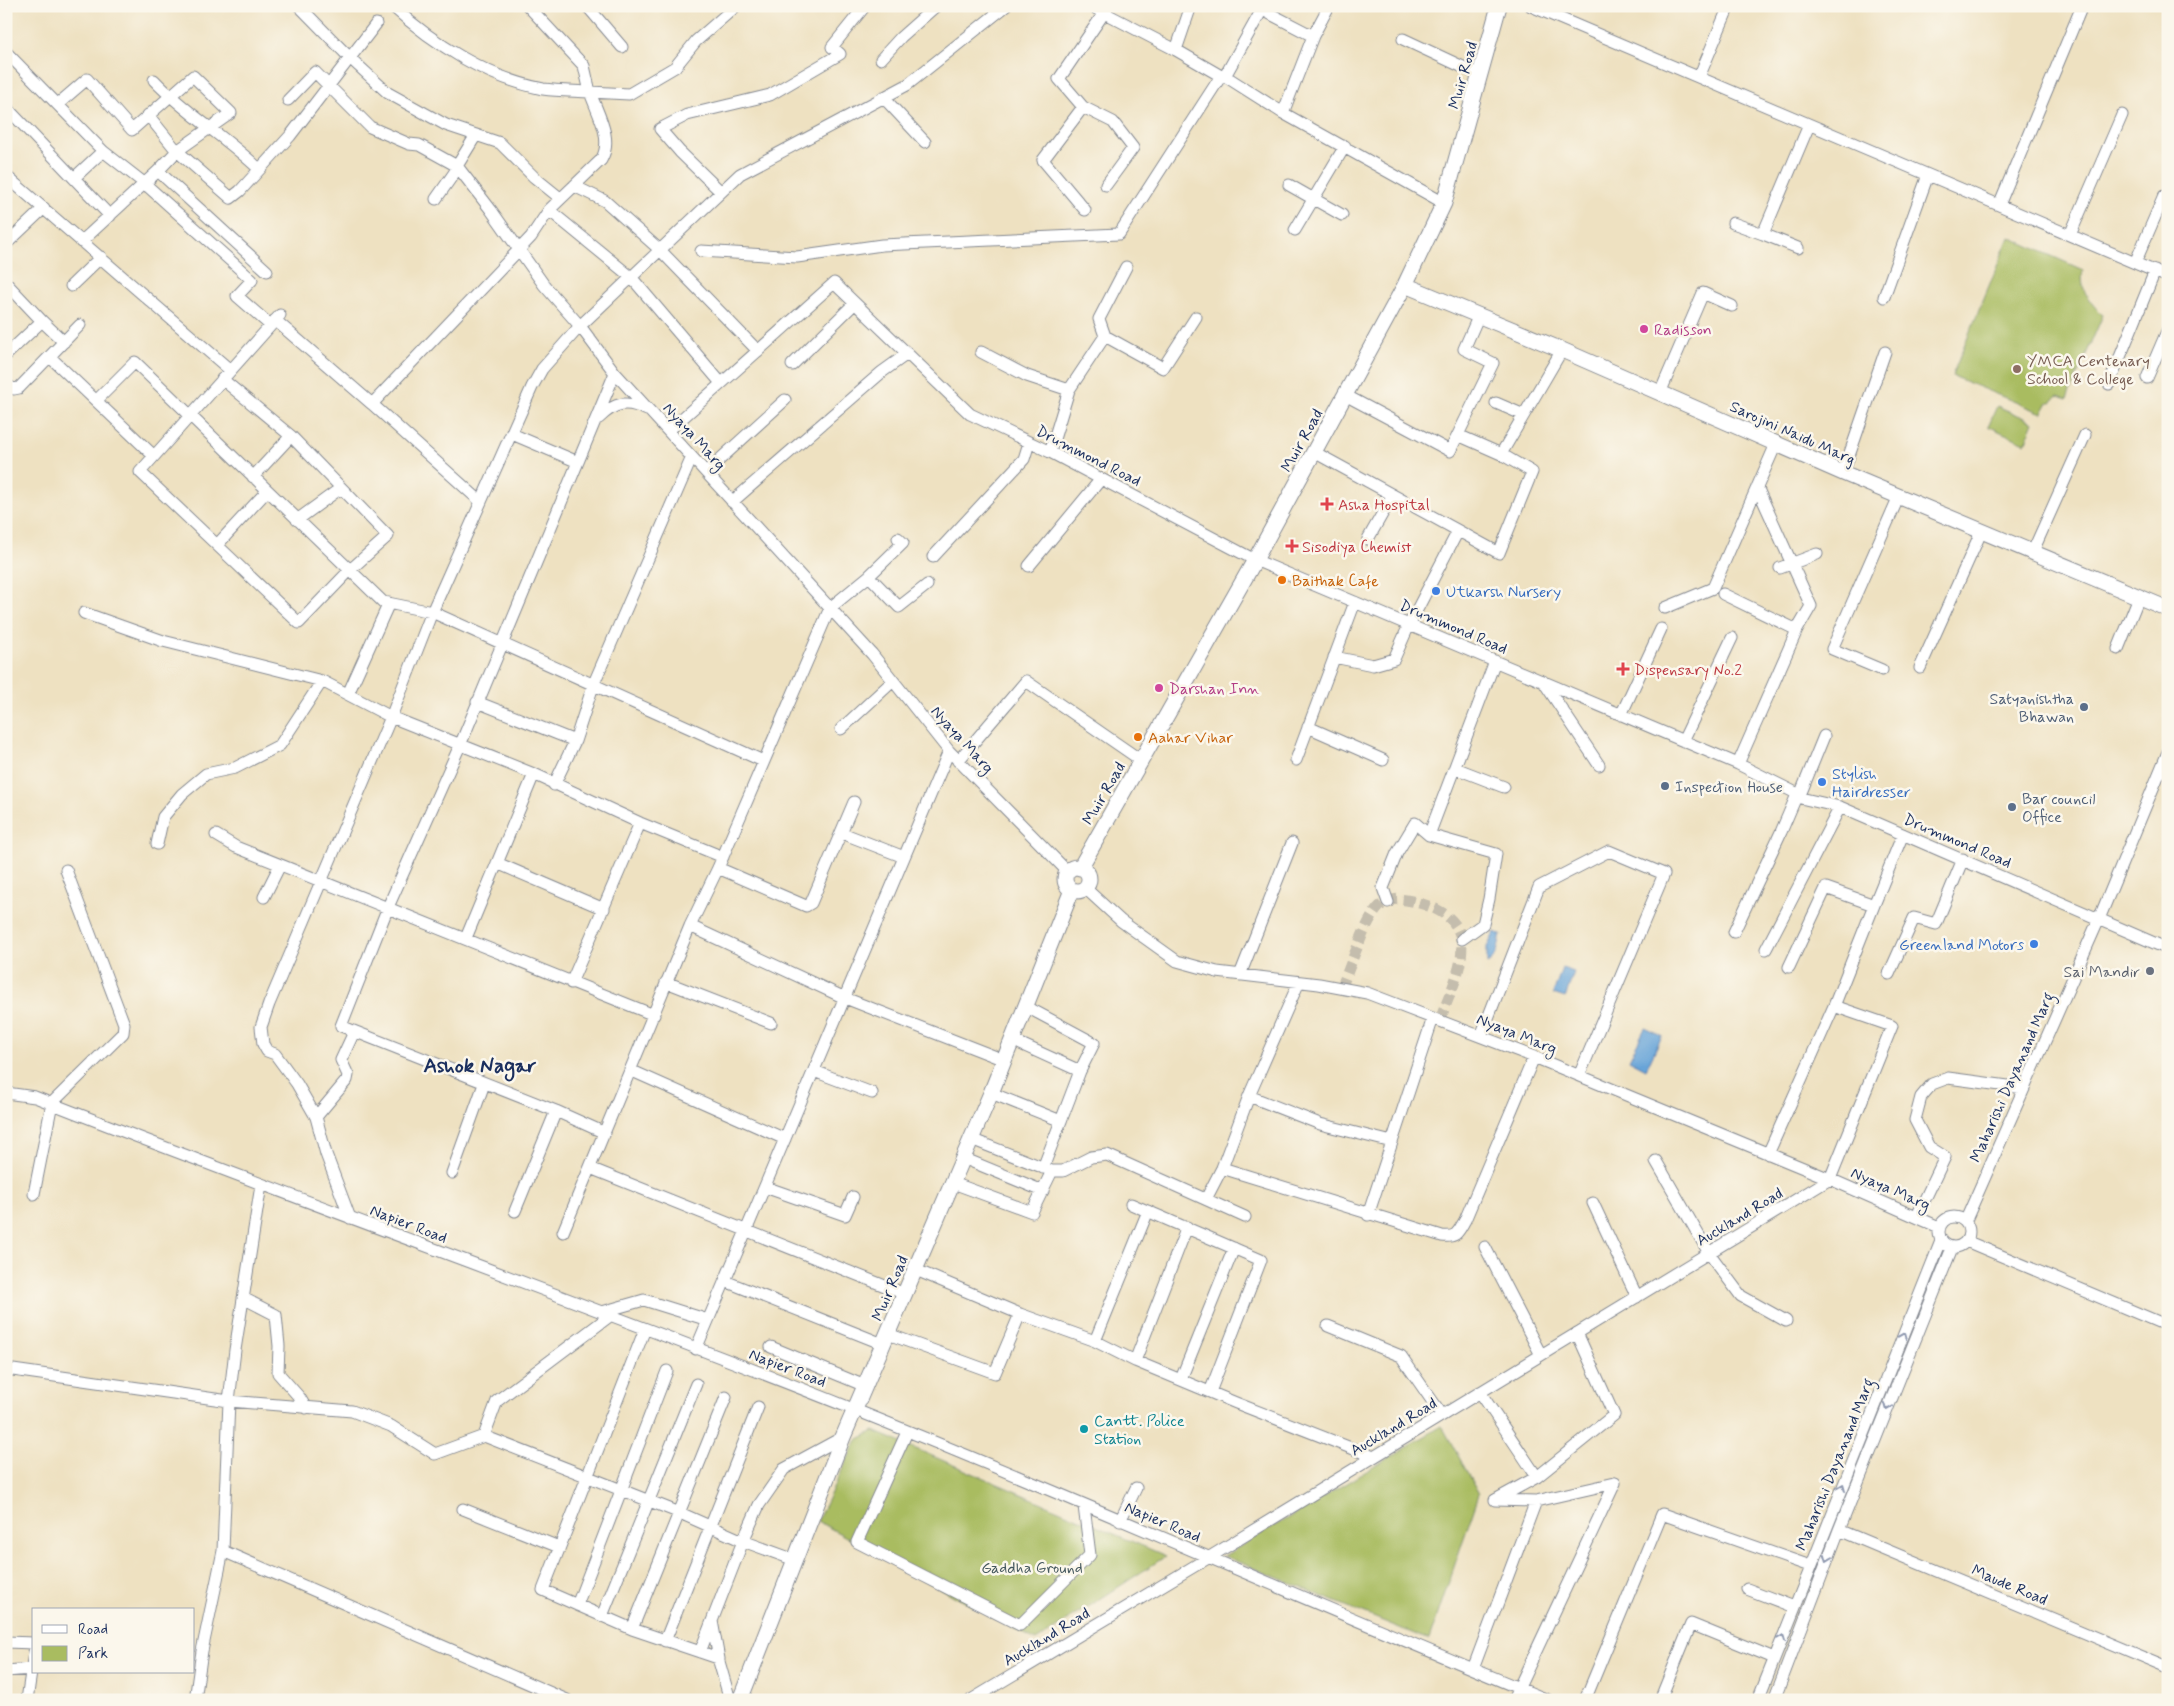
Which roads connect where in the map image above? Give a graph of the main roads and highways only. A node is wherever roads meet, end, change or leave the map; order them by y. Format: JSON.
{"nodes":[{"id":1,"x":1498,"y":7,"type":"edge"},
{"id":2,"x":1405,"y":285,"type":"junction"},
{"id":3,"x":2168,"y":609,"type":"edge"},
{"id":4,"x":1074,"y":870,"type":"junction"},
{"id":5,"x":1079,"y":889,"type":"junction"},
{"id":6,"x":740,"y":1700,"type":"edge"}],
"edges":[{"from":1,"to":2,"type":"main road","name":"Muir Road"},
{"from":2,"to":3,"type":"main road","name":"Sarojini Naidu Marg"},
{"from":2,"to":4,"type":"main road","name":"Muir Road"},
{"from":4,"to":5,"type":"main road"},
{"from":4,"to":5,"type":"main road"},
{"from":5,"to":6,"type":"main road","name":"Muir Road"}]}
